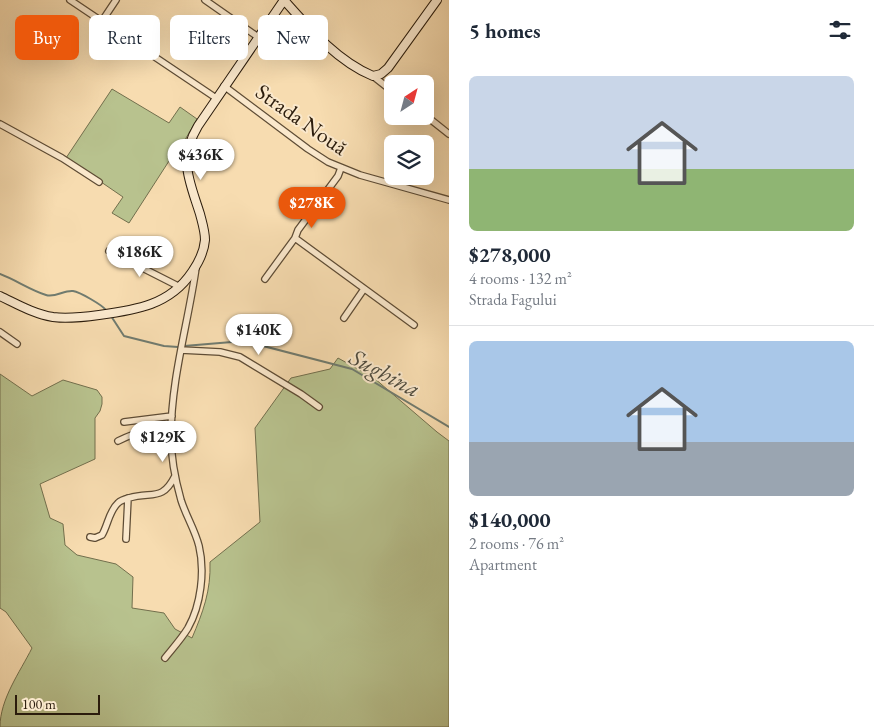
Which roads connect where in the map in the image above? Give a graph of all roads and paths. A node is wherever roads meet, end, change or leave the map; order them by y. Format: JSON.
{"nodes":[{"id":1,"x":70,"y":0,"type":"edge"},
{"id":2,"x":116,"y":0,"type":"edge"},
{"id":3,"x":205,"y":0,"type":"edge"},
{"id":4,"x":284,"y":0,"type":"edge"},
{"id":5,"x":437,"y":0,"type":"edge"},
{"id":6,"x":93,"y":15,"type":"edge"},
{"id":7,"x":106,"y":15,"type":"edge"},
{"id":8,"x":273,"y":15,"type":"edge"},
{"id":9,"x":258,"y":37,"type":"joint"},
{"id":10,"x":160,"y":60,"type":"edge"},
{"id":11,"x":373,"y":76,"type":"junction"},
{"id":12,"x":384,"y":85,"type":"edge"},
{"id":13,"x":224,"y":86,"type":"junction"},
{"id":14,"x":216,"y":98,"type":"junction"},
{"id":15,"x":434,"y":122,"type":"edge"},
{"id":16,"x":0,"y":124,"type":"edge"},
{"id":17,"x":449,"y":134,"type":"edge"},
{"id":18,"x":341,"y":168,"type":"junction"},
{"id":19,"x":98,"y":182,"type":"dead end"},
{"id":20,"x":449,"y":200,"type":"edge"},
{"id":21,"x":295,"y":238,"type":"junction"},
{"id":22,"x":109,"y":251,"type":"dead end"},
{"id":23,"x":196,"y":266,"type":"junction"},
{"id":24,"x":264,"y":279,"type":"dead end"},
{"id":25,"x":180,"y":287,"type":"junction"},
{"id":26,"x":364,"y":289,"type":"junction"},
{"id":27,"x":0,"y":296,"type":"edge"},
{"id":28,"x":344,"y":318,"type":"dead end"},
{"id":29,"x":414,"y":325,"type":"dead end"},
{"id":30,"x":0,"y":332,"type":"edge"},
{"id":31,"x":17,"y":344,"type":"dead end"},
{"id":32,"x":181,"y":350,"type":"junction"},
{"id":33,"x":319,"y":407,"type":"dead end"},
{"id":34,"x":172,"y":416,"type":"junction"},
{"id":35,"x":124,"y":422,"type":"dead end"},
{"id":36,"x":171,"y":432,"type":"junction"},
{"id":37,"x":118,"y":442,"type":"dead end"},
{"id":38,"x":175,"y":476,"type":"junction"},
{"id":39,"x":128,"y":498,"type":"junction"},
{"id":40,"x":90,"y":537,"type":"dead end"},
{"id":41,"x":126,"y":539,"type":"dead end"},
{"id":42,"x":165,"y":658,"type":"dead end"}],
"edges":[{"from":1,"to":6,"type":"street"},
{"from":2,"to":7,"type":"street"},
{"from":3,"to":9,"type":"street"},
{"from":4,"to":8,"type":"main road"},
{"from":4,"to":11,"type":"main road"},
{"from":5,"to":11,"type":"main road"},
{"from":9,"to":13,"type":"main road"},
{"from":10,"to":14,"type":"street"},
{"from":11,"to":12,"type":"street"},
{"from":13,"to":14,"type":"main road"},
{"from":13,"to":18,"type":"street","name":"Strada Nouă"},
{"from":14,"to":23,"type":"main road"},
{"from":15,"to":17,"type":"street"},
{"from":16,"to":19,"type":"street"},
{"from":18,"to":20,"type":"street","name":"Strada Nouă"},
{"from":18,"to":21,"type":"street"},
{"from":21,"to":24,"type":"street"},
{"from":21,"to":26,"type":"street"},
{"from":22,"to":25,"type":"street"},
{"from":23,"to":25,"type":"main road"},
{"from":23,"to":32,"type":"street"},
{"from":25,"to":27,"type":"main road"},
{"from":26,"to":28,"type":"street"},
{"from":26,"to":29,"type":"street"},
{"from":30,"to":31,"type":"street"},
{"from":32,"to":33,"type":"street"},
{"from":32,"to":34,"type":"street"},
{"from":34,"to":35,"type":"street"},
{"from":34,"to":36,"type":"street"},
{"from":36,"to":37,"type":"street"},
{"from":36,"to":38,"type":"street"},
{"from":38,"to":39,"type":"street"},
{"from":38,"to":42,"type":"street"},
{"from":39,"to":40,"type":"street"},
{"from":39,"to":41,"type":"street"}]}
